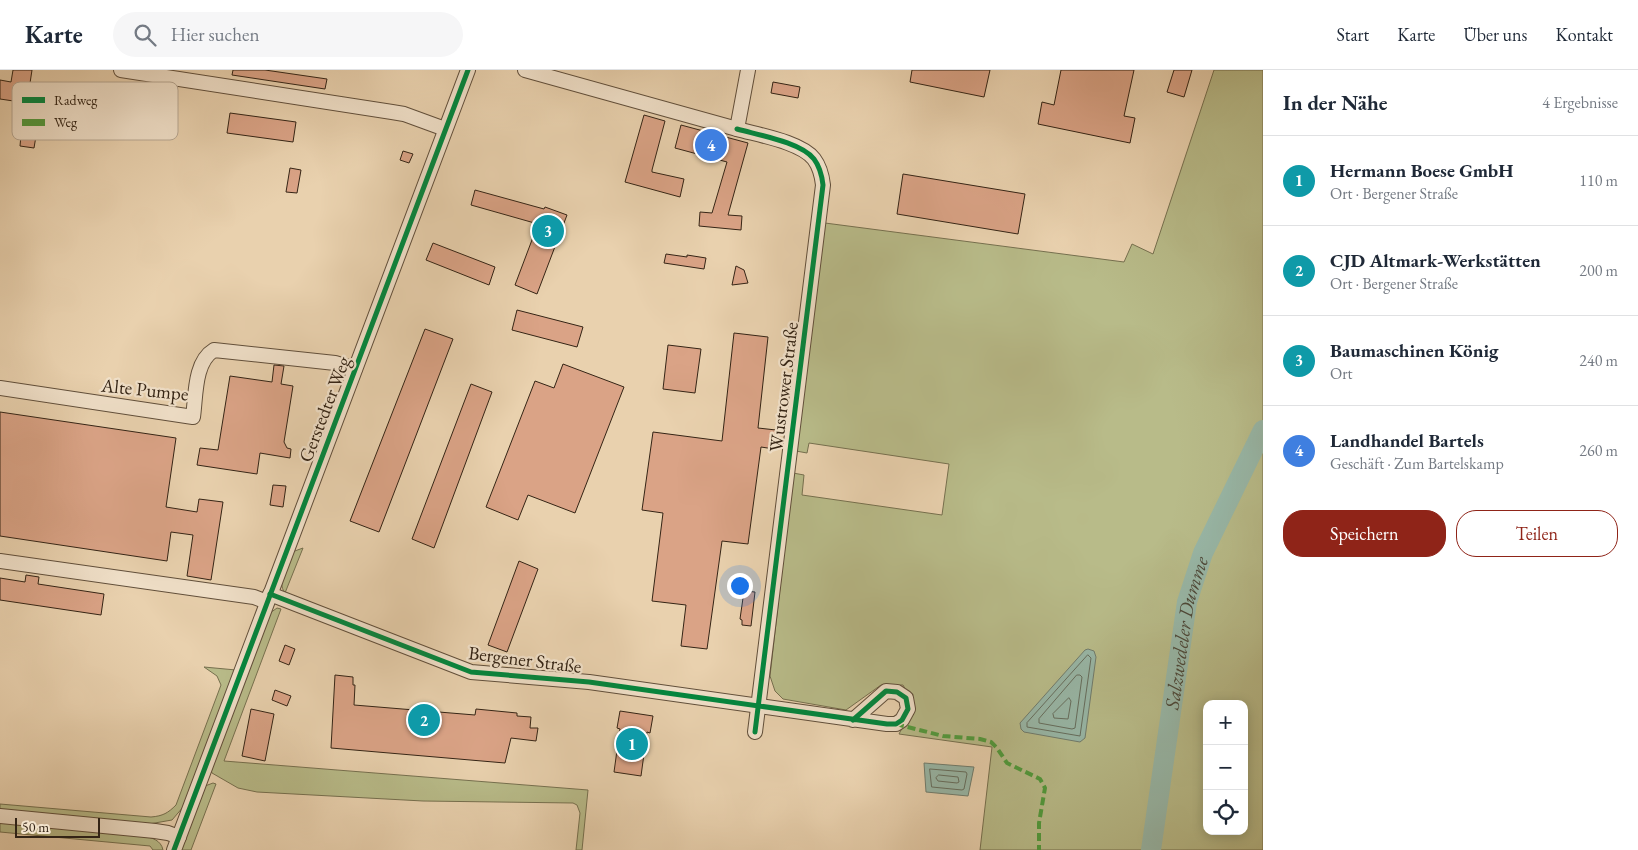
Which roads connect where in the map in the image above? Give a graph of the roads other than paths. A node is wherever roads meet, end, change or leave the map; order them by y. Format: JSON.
{"nodes":[{"id":1,"x":121,"y":70,"type":"edge"},
{"id":2,"x":468,"y":70,"type":"edge"},
{"id":3,"x":525,"y":70,"type":"edge"},
{"id":4,"x":748,"y":70,"type":"edge"},
{"id":5,"x":446,"y":129,"type":"junction"},
{"id":6,"x":737,"y":129,"type":"junction"},
{"id":7,"x":355,"y":369,"type":"junction"},
{"id":8,"x":0,"y":388,"type":"edge"},
{"id":9,"x":0,"y":561,"type":"edge"},
{"id":10,"x":269,"y":598,"type":"junction"},
{"id":11,"x":758,"y":705,"type":"junction"},
{"id":12,"x":853,"y":720,"type":"dead end"},
{"id":13,"x":755,"y":732,"type":"dead end"},
{"id":14,"x":0,"y":816,"type":"edge"},
{"id":15,"x":176,"y":844,"type":"edge"}],
"edges":[{"from":1,"to":5,"type":"street"},
{"from":2,"to":5,"type":"street","name":"Gerstedter Weg"},
{"from":3,"to":6,"type":"street","name":"Wustrower Straße"},
{"from":4,"to":6,"type":"street"},
{"from":5,"to":7,"type":"street","name":"Gerstedter Weg"},
{"from":6,"to":11,"type":"street","name":"Wustrower Straße"},
{"from":7,"to":8,"type":"street","name":"Alte Pumpe"},
{"from":7,"to":10,"type":"street","name":"Gerstedter Weg"},
{"from":9,"to":10,"type":"street"},
{"from":10,"to":11,"type":"street","name":"Bergener Straße"},
{"from":10,"to":15,"type":"street","name":"Gerstedter Weg"},
{"from":11,"to":12,"type":"street","name":"Bergener Straße"},
{"from":11,"to":13,"type":"street","name":"Wustrower Straße"},
{"from":14,"to":15,"type":"street"}]}
